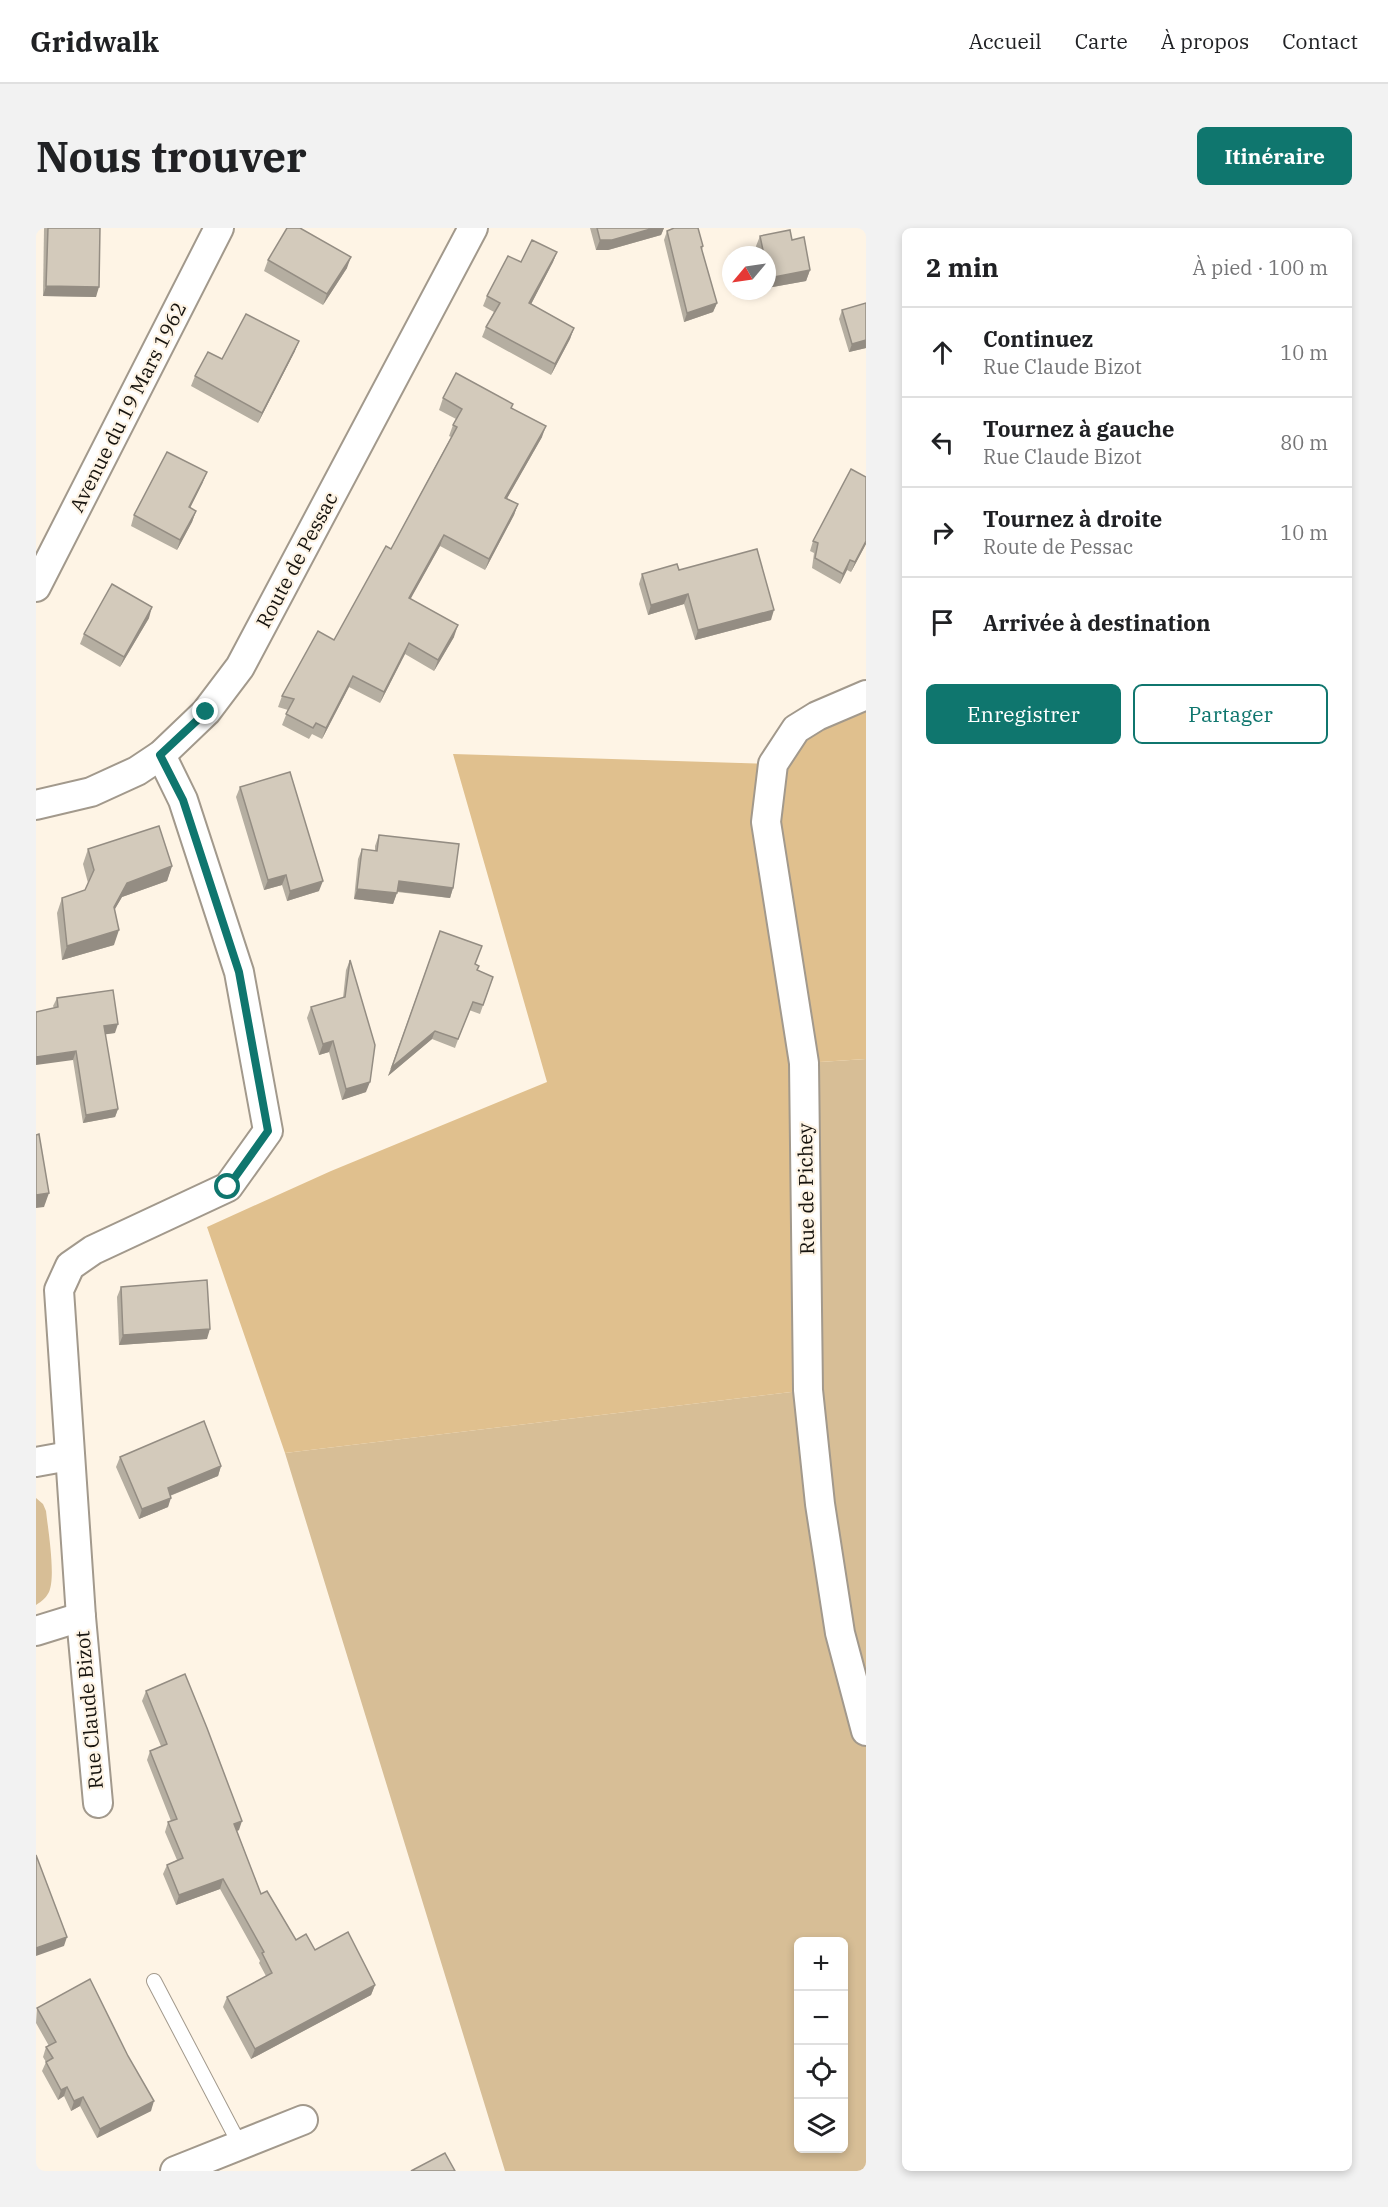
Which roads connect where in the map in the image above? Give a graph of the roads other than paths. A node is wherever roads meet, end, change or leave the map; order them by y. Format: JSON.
{"nodes":[{"id":1,"x":219,"y":228,"type":"edge"},
{"id":2,"x":473,"y":228,"type":"edge"},
{"id":3,"x":36,"y":587,"type":"edge"},
{"id":4,"x":866,"y":695,"type":"edge"},
{"id":5,"x":160,"y":755,"type":"junction"},
{"id":6,"x":36,"y":805,"type":"edge"},
{"id":7,"x":69,"y":1456,"type":"junction"},
{"id":8,"x":36,"y":1462,"type":"edge"},
{"id":9,"x":81,"y":1617,"type":"junction"},
{"id":10,"x":36,"y":1631,"type":"edge"},
{"id":11,"x":866,"y":1731,"type":"edge"},
{"id":12,"x":98,"y":1803,"type":"dead end"},
{"id":13,"x":154,"y":1981,"type":"dead end"},
{"id":14,"x":303,"y":2120,"type":"dead end"},
{"id":15,"x":240,"y":2145,"type":"junction"},
{"id":16,"x":175,"y":2171,"type":"edge"}],
"edges":[{"from":1,"to":3,"type":"street","name":"Avenue du 19 Mars 1962"},
{"from":2,"to":5,"type":"street","name":"Route de Pessac"},
{"from":4,"to":11,"type":"street","name":"Rue de Pichey"},
{"from":5,"to":6,"type":"street","name":"Route de Pessac"},
{"from":5,"to":7,"type":"street","name":"Rue Claude Bizot"},
{"from":7,"to":8,"type":"street"},
{"from":7,"to":9,"type":"street","name":"Rue Claude Bizot"},
{"from":9,"to":10,"type":"street","name":"Rue Claude Bizot"},
{"from":9,"to":12,"type":"street","name":"Rue Claude Bizot"},
{"from":13,"to":15,"type":"lane"},
{"from":14,"to":15,"type":"street"},
{"from":15,"to":16,"type":"street"}]}
